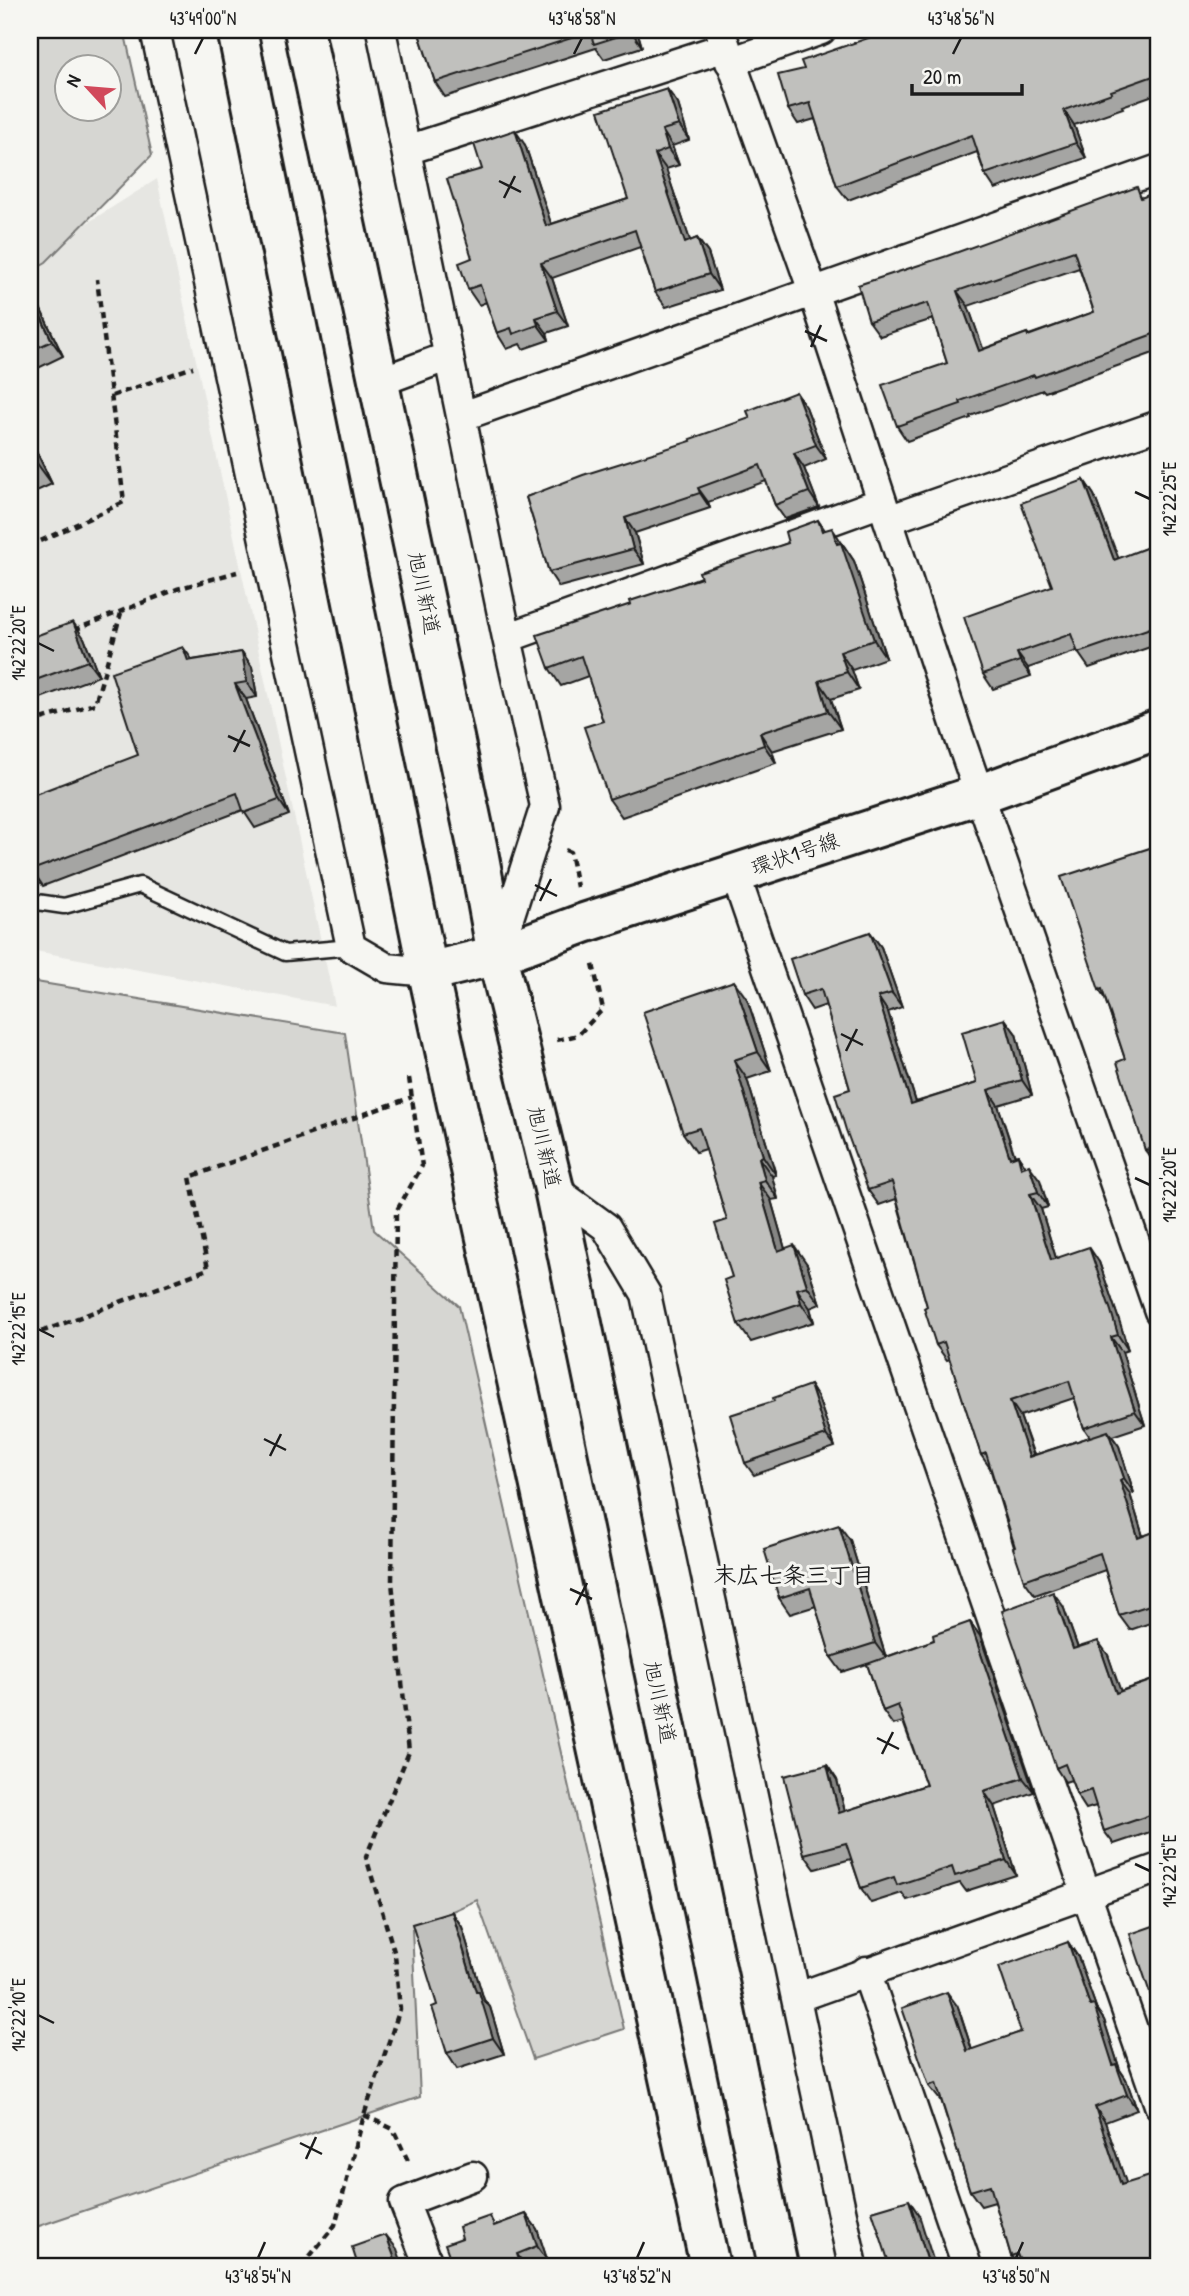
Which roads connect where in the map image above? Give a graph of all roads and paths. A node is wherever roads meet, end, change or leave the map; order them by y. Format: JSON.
{"nodes":[{"id":1,"x":155,"y":30,"type":"edge"},
{"id":2,"x":237,"y":30,"type":"edge"},
{"id":3,"x":304,"y":30,"type":"edge"},
{"id":4,"x":381,"y":30,"type":"edge"},
{"id":5,"x":821,"y":30,"type":"edge"},
{"id":6,"x":725,"y":46,"type":"edge"},
{"id":7,"x":407,"y":150,"type":"junction"},
{"id":8,"x":1159,"y":169,"type":"edge"},
{"id":9,"x":97,"y":279,"type":"dead end"},
{"id":10,"x":813,"y":291,"type":"junction"},
{"id":11,"x":224,"y":356,"type":"junction"},
{"id":12,"x":449,"y":356,"type":"junction"},
{"id":13,"x":379,"y":382,"type":"junction"},
{"id":14,"x":112,"y":396,"type":"junction"},
{"id":15,"x":463,"y":416,"type":"junction"},
{"id":16,"x":1159,"y":425,"type":"edge"},
{"id":17,"x":885,"y":511,"type":"junction"},
{"id":18,"x":30,"y":546,"type":"edge"},
{"id":19,"x":269,"y":564,"type":"junction"},
{"id":20,"x":121,"y":612,"type":"junction"},
{"id":21,"x":69,"y":632,"type":"edge"},
{"id":22,"x":507,"y":638,"type":"junction"},
{"id":23,"x":30,"y":722,"type":"edge"},
{"id":24,"x":1159,"y":729,"type":"edge"},
{"id":25,"x":980,"y":794,"type":"junction"},
{"id":26,"x":734,"y":874,"type":"junction"},
{"id":27,"x":30,"y":901,"type":"edge"},
{"id":28,"x":351,"y":947,"type":"junction"},
{"id":29,"x":497,"y":955,"type":"junction"},
{"id":30,"x":428,"y":972,"type":"junction"},
{"id":31,"x":412,"y":1097,"type":"dead end"},
{"id":32,"x":422,"y":1166,"type":"dead end"},
{"id":33,"x":554,"y":1189,"type":"junction"},
{"id":34,"x":1159,"y":1311,"type":"edge"},
{"id":35,"x":30,"y":1336,"type":"edge"},
{"id":36,"x":1159,"y":1868,"type":"edge"},
{"id":37,"x":1086,"y":1894,"type":"junction"},
{"id":38,"x":866,"y":1971,"type":"junction"},
{"id":39,"x":798,"y":1997,"type":"junction"},
{"id":40,"x":1159,"y":2105,"type":"edge"},
{"id":41,"x":364,"y":2115,"type":"junction"},
{"id":42,"x":410,"y":2164,"type":"dead end"},
{"id":43,"x":473,"y":2176,"type":"dead end"},
{"id":44,"x":302,"y":2266,"type":"edge"},
{"id":45,"x":429,"y":2266,"type":"edge"},
{"id":46,"x":710,"y":2266,"type":"edge"},
{"id":47,"x":778,"y":2266,"type":"edge"},
{"id":48,"x":853,"y":2266,"type":"edge"},
{"id":49,"x":967,"y":2266,"type":"edge"}],
"edges":[{"from":1,"to":11,"type":"street"},
{"from":2,"to":30,"type":"main road"},
{"from":3,"to":13,"type":"main road","name":"旭川新道"},
{"from":4,"to":7,"type":"street"},
{"from":5,"to":6,"type":"street"},
{"from":6,"to":7,"type":"street"},
{"from":6,"to":10,"type":"street"},
{"from":7,"to":12,"type":"street"},
{"from":8,"to":10,"type":"street"},
{"from":9,"to":14,"type":"path"},
{"from":10,"to":15,"type":"street"},
{"from":10,"to":17,"type":"street"},
{"from":11,"to":14,"type":"path"},
{"from":11,"to":19,"type":"street"},
{"from":12,"to":13,"type":"street"},
{"from":12,"to":15,"type":"street"},
{"from":13,"to":29,"type":"main road","name":"旭川新道"},
{"from":14,"to":18,"type":"path"},
{"from":15,"to":22,"type":"street"},
{"from":16,"to":17,"type":"street"},
{"from":17,"to":22,"type":"street"},
{"from":17,"to":25,"type":"street"},
{"from":19,"to":20,"type":"path"},
{"from":19,"to":28,"type":"street"},
{"from":20,"to":21,"type":"path"},
{"from":20,"to":23,"type":"path"},
{"from":22,"to":29,"type":"street"},
{"from":24,"to":25,"type":"main road","name":"環状1号線"},
{"from":25,"to":26,"type":"main road","name":"環状1号線"},
{"from":25,"to":34,"type":"street"},
{"from":26,"to":29,"type":"main road","name":"環状1号線"},
{"from":26,"to":37,"type":"street"},
{"from":27,"to":28,"type":"lane"},
{"from":28,"to":30,"type":"street"},
{"from":29,"to":30,"type":"main road","name":"環状1号線"},
{"from":29,"to":33,"type":"main road","name":"旭川新道"},
{"from":30,"to":46,"type":"main road"},
{"from":31,"to":35,"type":"path"},
{"from":32,"to":41,"type":"path"},
{"from":33,"to":39,"type":"street"},
{"from":33,"to":47,"type":"main road","name":"旭川新道"},
{"from":36,"to":37,"type":"street"},
{"from":37,"to":38,"type":"street"},
{"from":37,"to":40,"type":"street"},
{"from":38,"to":39,"type":"street"},
{"from":38,"to":49,"type":"street"},
{"from":39,"to":48,"type":"street"},
{"from":41,"to":42,"type":"path"},
{"from":41,"to":44,"type":"path"},
{"from":43,"to":45,"type":"street"}]}
